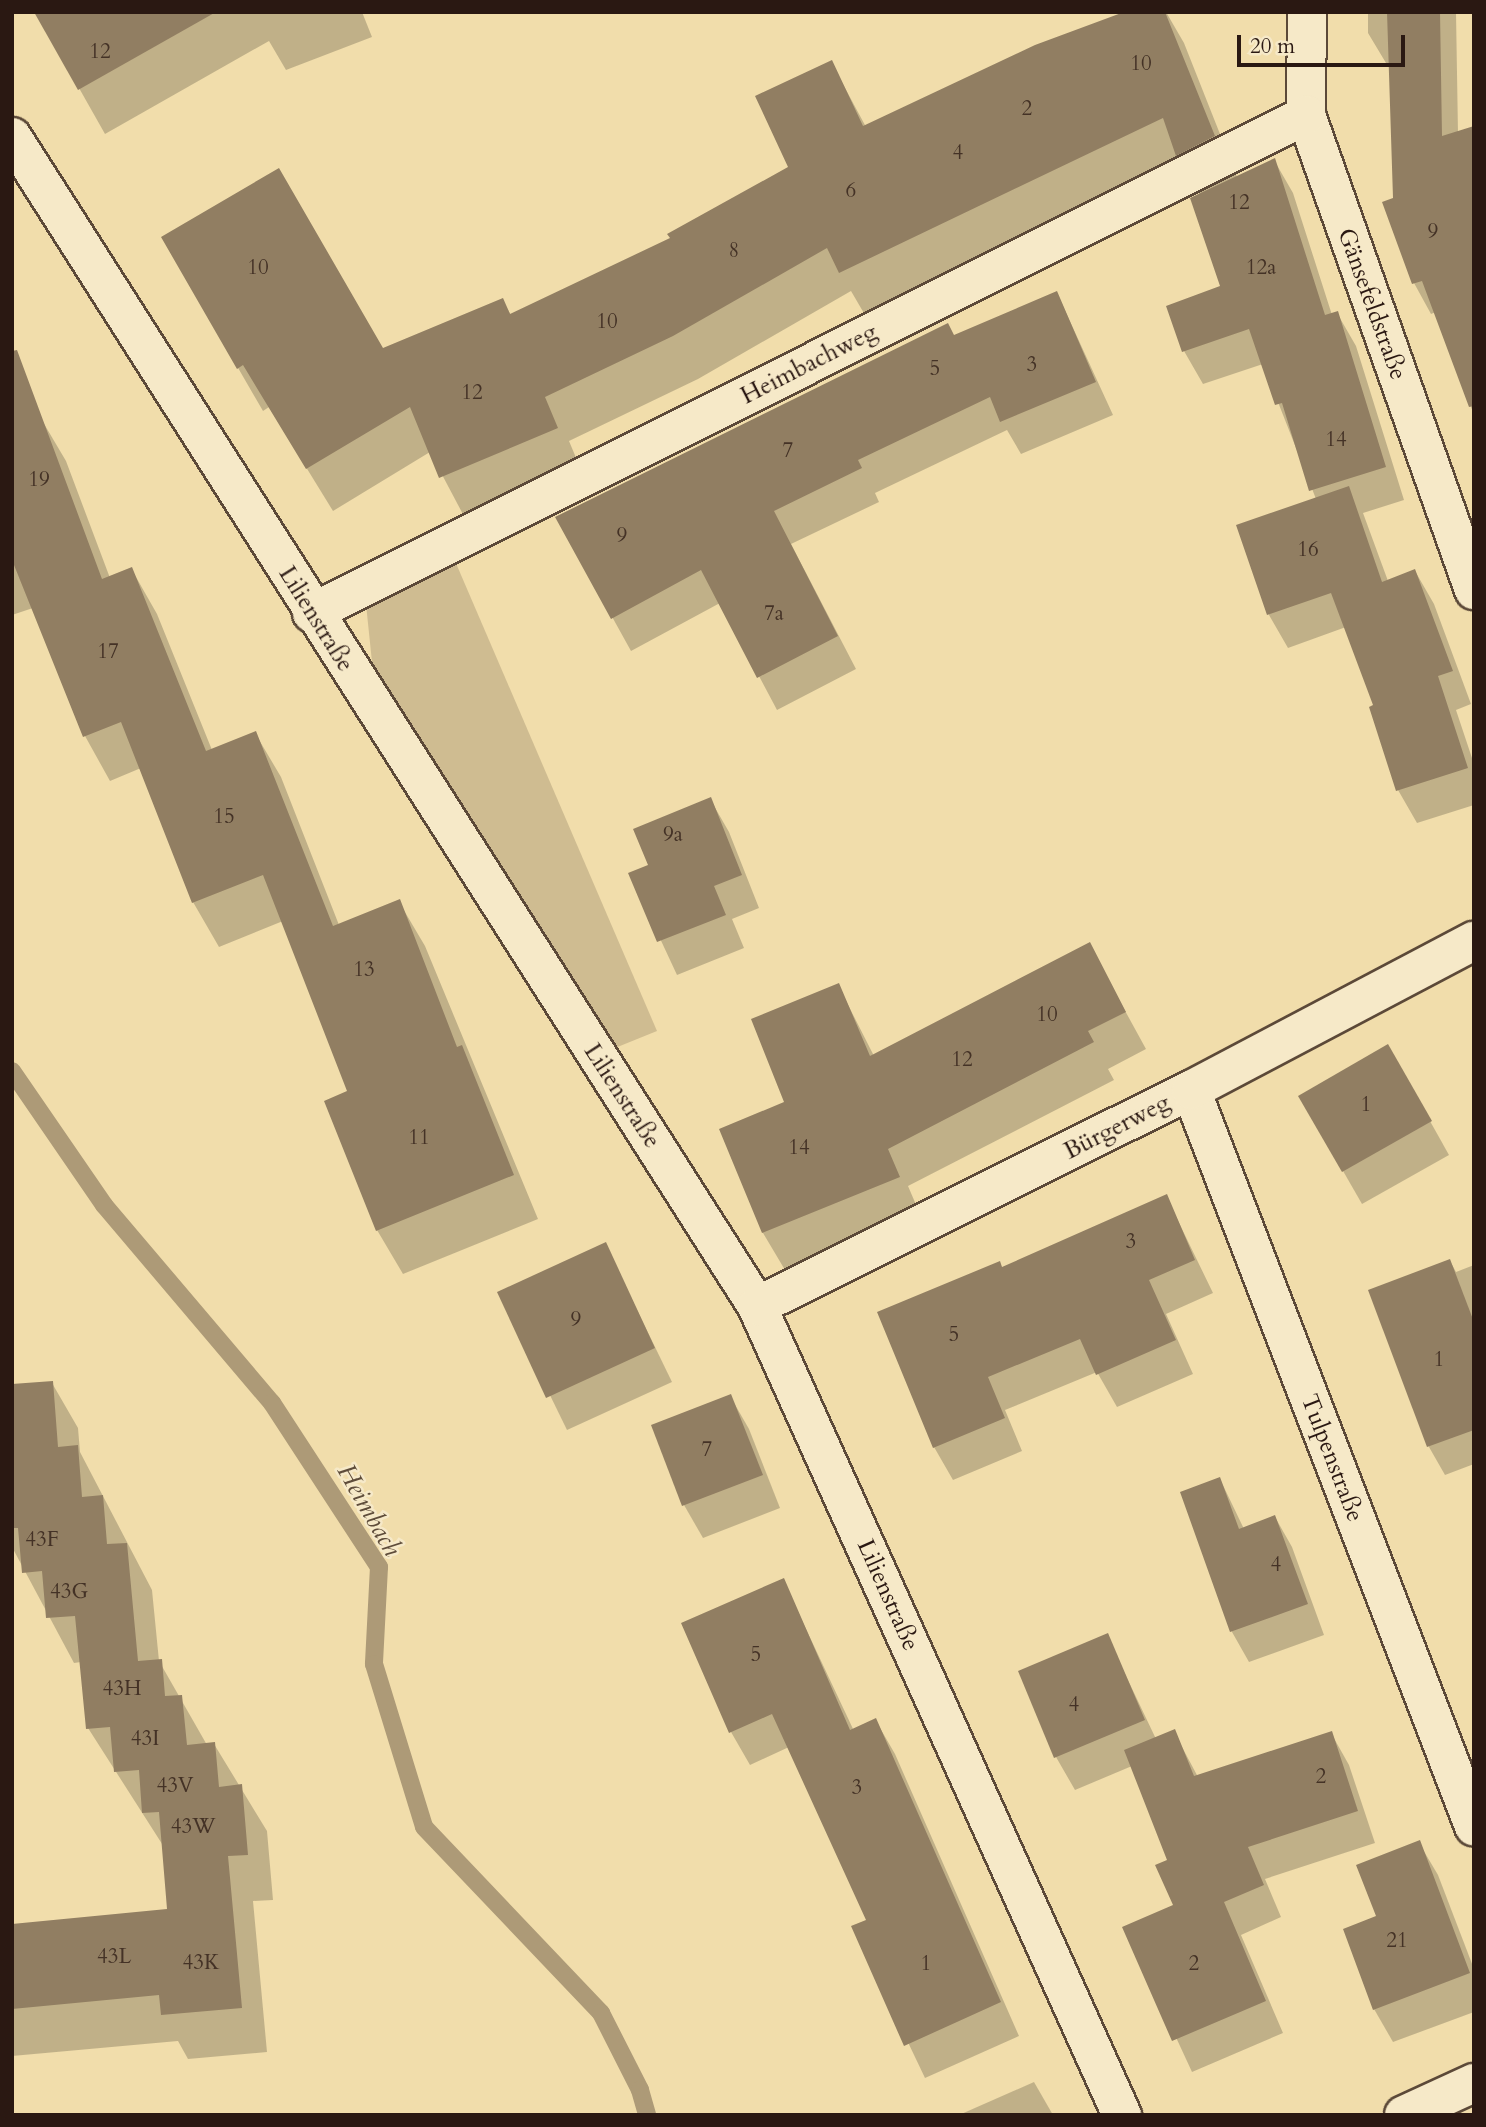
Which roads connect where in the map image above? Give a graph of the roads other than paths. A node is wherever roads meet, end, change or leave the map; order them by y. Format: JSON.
{"nodes":[{"id":1,"x":1307,"y":12,"type":"edge"},
{"id":2,"x":1306,"y":115,"type":"junction"},
{"id":3,"x":12,"y":137,"type":"edge"},
{"id":4,"x":1474,"y":590,"type":"edge"},
{"id":5,"x":312,"y":613,"type":"junction"},
{"id":6,"x":1474,"y":941,"type":"edge"},
{"id":7,"x":1191,"y":1090,"type":"junction"},
{"id":8,"x":757,"y":1306,"type":"junction"},
{"id":9,"x":1474,"y":1826,"type":"edge"},
{"id":10,"x":1474,"y":2083,"type":"edge"},
{"id":11,"x":1122,"y":2115,"type":"edge"},
{"id":12,"x":1404,"y":2115,"type":"edge"}],
"edges":[{"from":1,"to":2,"type":"street","name":"Gänsefeldstraße"},
{"from":2,"to":4,"type":"street","name":"Gänsefeldstraße"},
{"from":2,"to":5,"type":"street","name":"Heimbachweg"},
{"from":3,"to":5,"type":"street","name":"Lilienstraße"},
{"from":5,"to":8,"type":"street","name":"Lilienstraße"},
{"from":6,"to":7,"type":"street","name":"Bürgerweg"},
{"from":7,"to":8,"type":"street","name":"Bürgerweg"},
{"from":7,"to":9,"type":"street","name":"Tulpenstraße"},
{"from":8,"to":11,"type":"street","name":"Lilienstraße"},
{"from":10,"to":12,"type":"street"}]}
